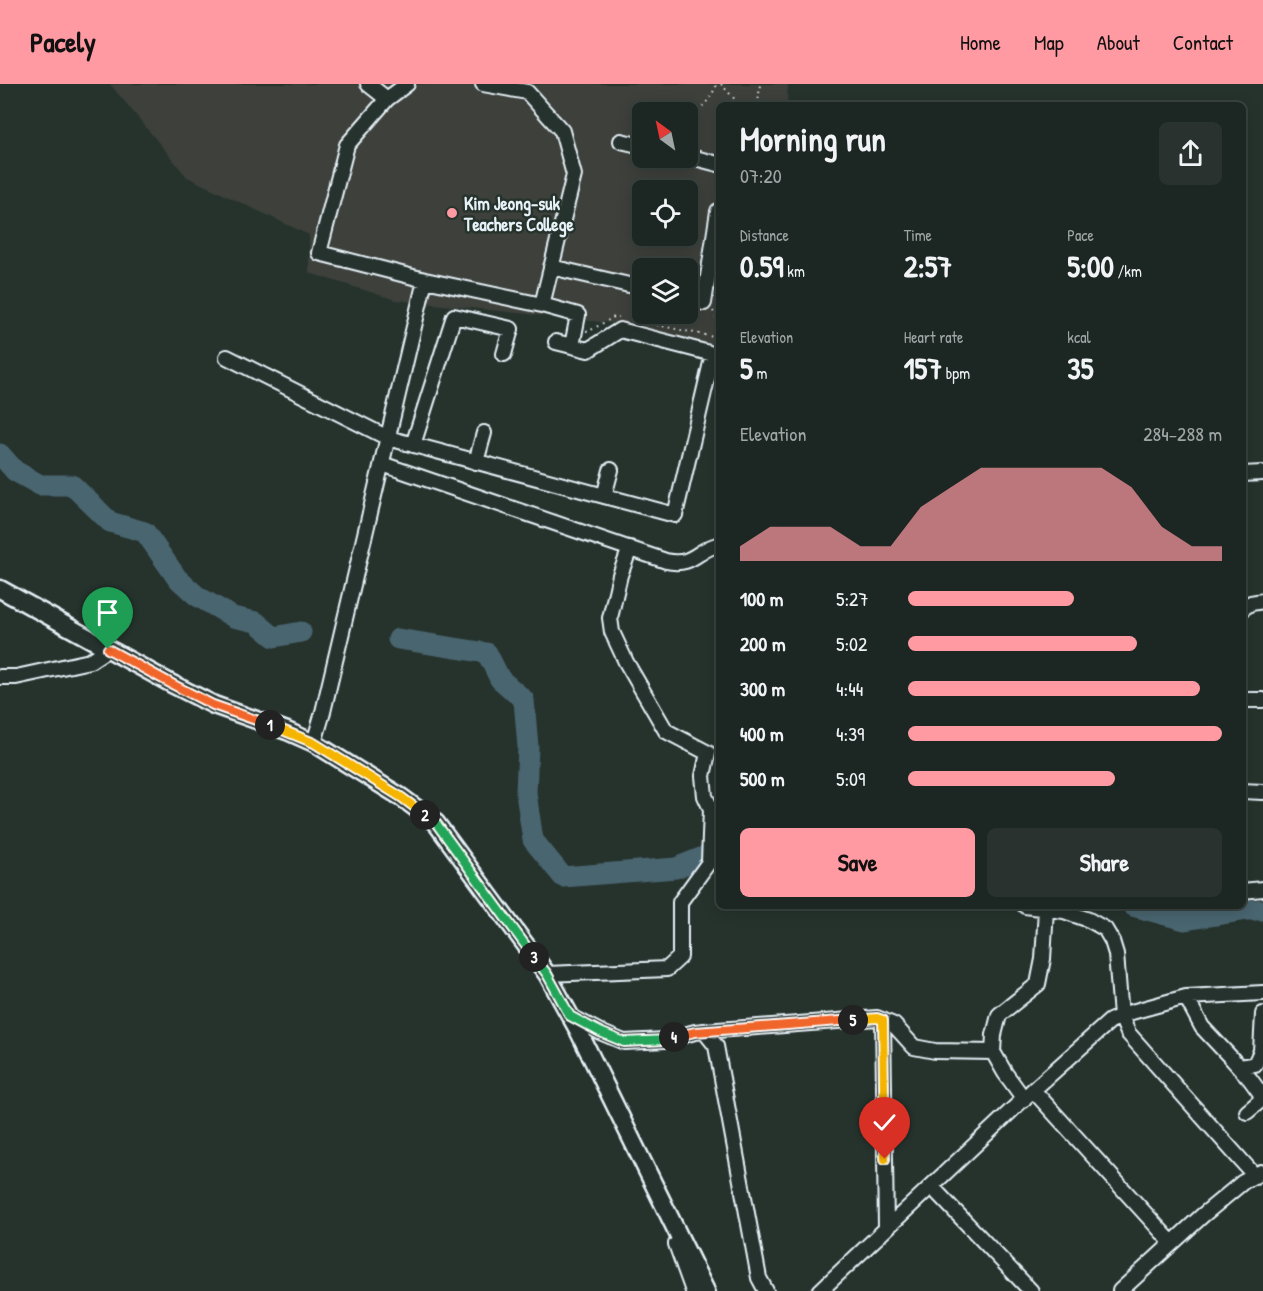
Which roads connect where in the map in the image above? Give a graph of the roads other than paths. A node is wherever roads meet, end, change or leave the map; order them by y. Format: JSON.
{"nodes":[{"id":1,"x":368,"y":84,"type":"edge"},
{"id":2,"x":407,"y":84,"type":"edge"},
{"id":3,"x":483,"y":84,"type":"edge"},
{"id":4,"x":387,"y":99,"type":"junction"},
{"id":5,"x":621,"y":141,"type":"dead end"},
{"id":6,"x":632,"y":144,"type":"edge"},
{"id":7,"x":698,"y":159,"type":"edge"},
{"id":8,"x":716,"y":163,"type":"edge"},
{"id":9,"x":716,"y":224,"type":"edge"},
{"id":10,"x":551,"y":267,"type":"junction"},
{"id":11,"x":425,"y":280,"type":"junction"},
{"id":12,"x":632,"y":286,"type":"edge"},
{"id":13,"x":698,"y":301,"type":"edge"},
{"id":14,"x":542,"y":305,"type":"junction"},
{"id":15,"x":556,"y":342,"type":"dead end"},
{"id":16,"x":572,"y":346,"type":"junction"},
{"id":17,"x":504,"y":354,"type":"dead end"},
{"id":18,"x":226,"y":357,"type":"dead end"},
{"id":19,"x":484,"y":433,"type":"dead end"},
{"id":20,"x":388,"y":438,"type":"junction"},
{"id":21,"x":413,"y":445,"type":"junction"},
{"id":22,"x":476,"y":462,"type":"junction"},
{"id":23,"x":382,"y":464,"type":"junction"},
{"id":24,"x":611,"y":470,"type":"dead end"},
{"id":25,"x":1246,"y":474,"type":"edge"},
{"id":26,"x":1263,"y":474,"type":"edge"},
{"id":27,"x":604,"y":496,"type":"junction"},
{"id":28,"x":716,"y":546,"type":"edge"},
{"id":29,"x":630,"y":549,"type":"junction"},
{"id":30,"x":0,"y":589,"type":"edge"},
{"id":31,"x":1263,"y":600,"type":"edge"},
{"id":32,"x":1246,"y":606,"type":"edge"},
{"id":33,"x":108,"y":649,"type":"junction"},
{"id":34,"x":0,"y":677,"type":"edge"},
{"id":35,"x":1246,"y":700,"type":"edge"},
{"id":36,"x":1263,"y":700,"type":"edge"},
{"id":37,"x":314,"y":743,"type":"junction"},
{"id":38,"x":1246,"y":791,"type":"edge"},
{"id":39,"x":1263,"y":792,"type":"edge"},
{"id":40,"x":715,"y":809,"type":"edge"},
{"id":41,"x":710,"y":867,"type":"edge"},
{"id":42,"x":1263,"y":889,"type":"edge"},
{"id":43,"x":1246,"y":891,"type":"edge"},
{"id":44,"x":1046,"y":909,"type":"joint"},
{"id":45,"x":547,"y":974,"type":"junction"},
{"id":46,"x":1263,"y":993,"type":"edge"},
{"id":47,"x":1186,"y":997,"type":"junction"},
{"id":48,"x":1263,"y":1014,"type":"edge"},
{"id":49,"x":570,"y":1016,"type":"junction"},
{"id":50,"x":1121,"y":1016,"type":"junction"},
{"id":51,"x":883,"y":1020,"type":"junction"},
{"id":52,"x":704,"y":1031,"type":"junction"},
{"id":53,"x":993,"y":1052,"type":"junction"},
{"id":54,"x":1240,"y":1067,"type":"junction"},
{"id":55,"x":1028,"y":1094,"type":"junction"},
{"id":56,"x":1247,"y":1112,"type":"dead end"},
{"id":57,"x":1259,"y":1174,"type":"edge"},
{"id":58,"x":931,"y":1186,"type":"junction"},
{"id":59,"x":659,"y":1197,"type":"junction"},
{"id":60,"x":886,"y":1228,"type":"junction"},
{"id":61,"x":1172,"y":1243,"type":"junction"},
{"id":62,"x":693,"y":1291,"type":"edge"},
{"id":63,"x":706,"y":1291,"type":"edge"},
{"id":64,"x":766,"y":1291,"type":"edge"},
{"id":65,"x":820,"y":1291,"type":"edge"},
{"id":66,"x":1031,"y":1291,"type":"edge"},
{"id":67,"x":1120,"y":1291,"type":"edge"}],
"edges":[{"from":1,"to":4,"type":"street"},
{"from":2,"to":4,"type":"street"},
{"from":3,"to":10,"type":"street"},
{"from":4,"to":11,"type":"street"},
{"from":5,"to":6,"type":"street"},
{"from":7,"to":8,"type":"street"},
{"from":9,"to":13,"type":"street"},
{"from":10,"to":12,"type":"street"},
{"from":10,"to":14,"type":"street"},
{"from":11,"to":14,"type":"street"},
{"from":11,"to":20,"type":"street"},
{"from":14,"to":16,"type":"street"},
{"from":15,"to":16,"type":"street"},
{"from":16,"to":27,"type":"street"},
{"from":17,"to":21,"type":"street"},
{"from":18,"to":20,"type":"street"},
{"from":19,"to":22,"type":"street"},
{"from":20,"to":21,"type":"street"},
{"from":20,"to":23,"type":"street"},
{"from":21,"to":22,"type":"street"},
{"from":22,"to":27,"type":"street"},
{"from":23,"to":29,"type":"street"},
{"from":23,"to":37,"type":"street"},
{"from":24,"to":27,"type":"street"},
{"from":25,"to":26,"type":"street"},
{"from":28,"to":29,"type":"street"},
{"from":29,"to":40,"type":"street"},
{"from":30,"to":33,"type":"main road"},
{"from":31,"to":32,"type":"street"},
{"from":33,"to":34,"type":"street"},
{"from":33,"to":37,"type":"main road"},
{"from":35,"to":36,"type":"street"},
{"from":37,"to":45,"type":"main road"},
{"from":38,"to":39,"type":"street"},
{"from":40,"to":41,"type":"street"},
{"from":41,"to":45,"type":"street"},
{"from":42,"to":43,"type":"street"},
{"from":44,"to":50,"type":"street"},
{"from":44,"to":53,"type":"street"},
{"from":45,"to":49,"type":"main road"},
{"from":46,"to":47,"type":"street"},
{"from":47,"to":50,"type":"street"},
{"from":47,"to":54,"type":"street"},
{"from":48,"to":54,"type":"street"},
{"from":49,"to":52,"type":"street"},
{"from":49,"to":59,"type":"main road"},
{"from":50,"to":55,"type":"street"},
{"from":50,"to":57,"type":"street"},
{"from":51,"to":52,"type":"street"},
{"from":51,"to":53,"type":"street"},
{"from":51,"to":60,"type":"street"},
{"from":52,"to":64,"type":"street"},
{"from":53,"to":55,"type":"street"},
{"from":54,"to":56,"type":"street"},
{"from":55,"to":58,"type":"street"},
{"from":55,"to":61,"type":"street"},
{"from":57,"to":61,"type":"street"},
{"from":58,"to":60,"type":"street"},
{"from":58,"to":66,"type":"street"},
{"from":59,"to":62,"type":"street"},
{"from":59,"to":63,"type":"main road"},
{"from":60,"to":65,"type":"street"},
{"from":61,"to":67,"type":"street"}]}
